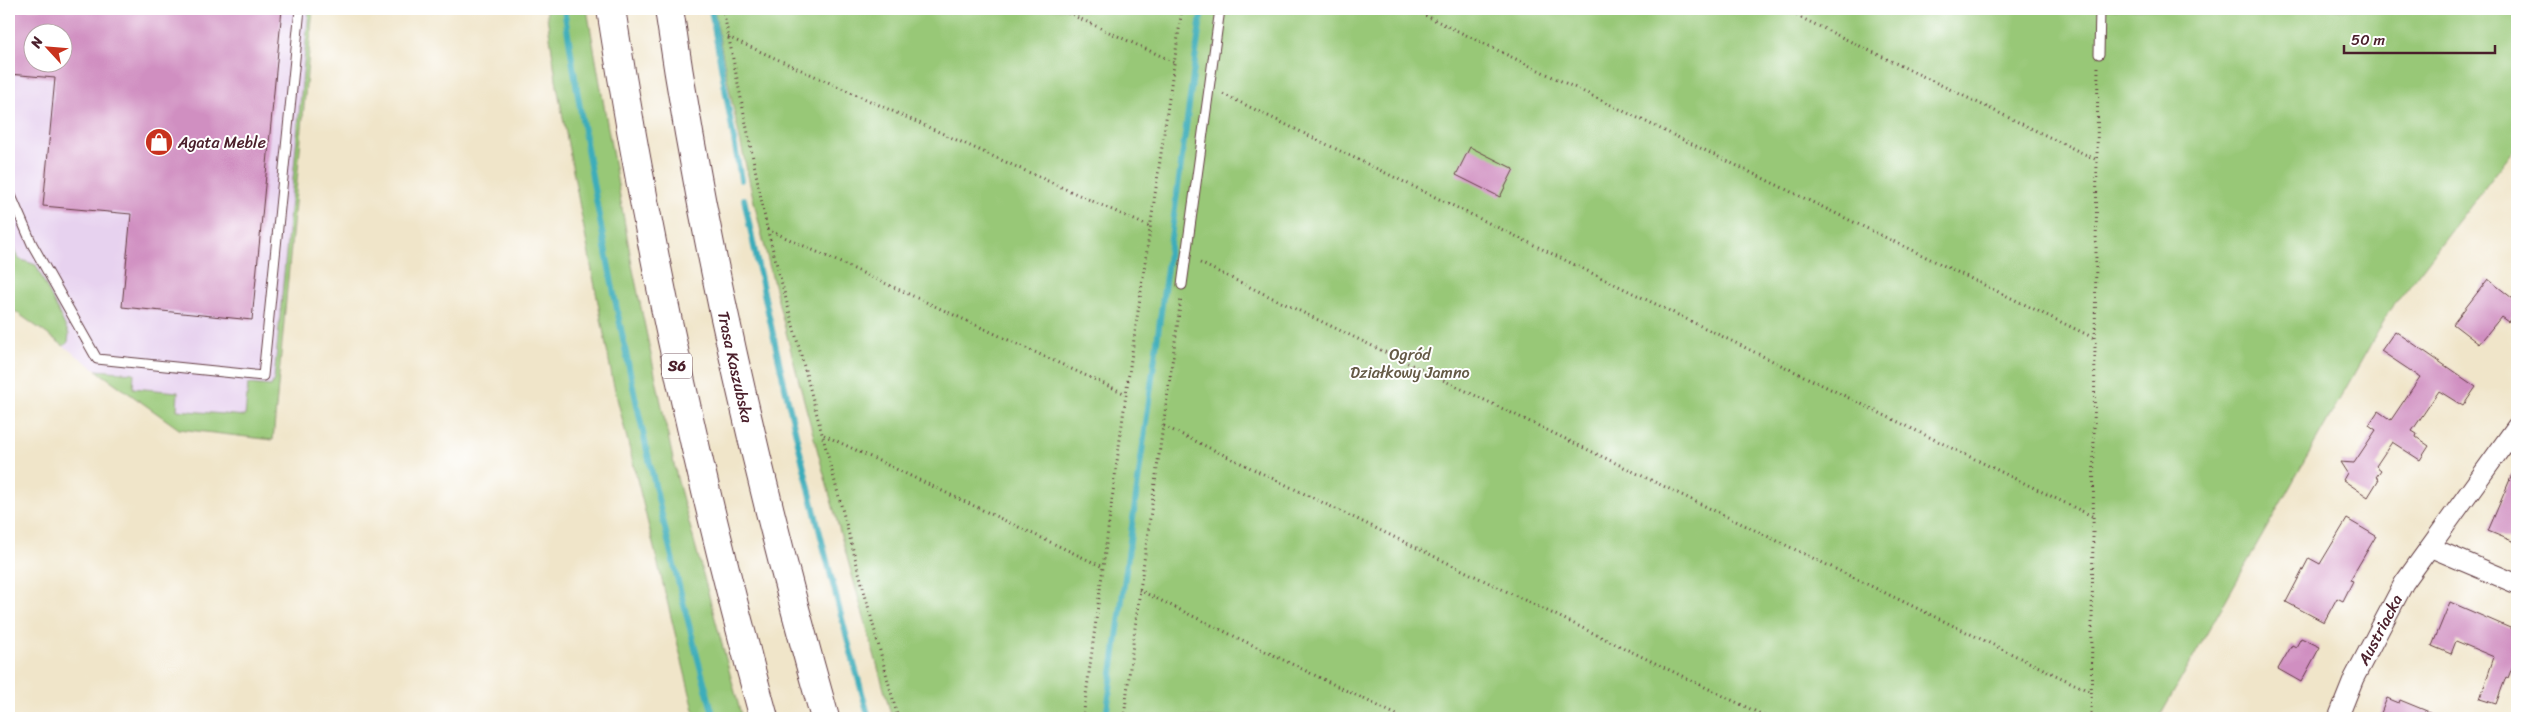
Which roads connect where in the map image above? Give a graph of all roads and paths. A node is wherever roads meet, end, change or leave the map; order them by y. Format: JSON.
{"nodes":[{"id":1,"x":300,"y":9,"type":"edge"},
{"id":2,"x":611,"y":9,"type":"edge"},
{"id":3,"x":669,"y":9,"type":"edge"},
{"id":4,"x":722,"y":9,"type":"edge"},
{"id":5,"x":1059,"y":9,"type":"edge"},
{"id":6,"x":1182,"y":9,"type":"edge"},
{"id":7,"x":1220,"y":9,"type":"edge"},
{"id":8,"x":1412,"y":9,"type":"edge"},
{"id":9,"x":1783,"y":9,"type":"edge"},
{"id":10,"x":2100,"y":9,"type":"edge"},
{"id":11,"x":727,"y":37,"type":"junction"},
{"id":12,"x":2099,"y":54,"type":"joint"},
{"id":13,"x":1174,"y":62,"type":"junction"},
{"id":14,"x":1210,"y":87,"type":"junction"},
{"id":15,"x":2097,"y":160,"type":"junction"},
{"id":16,"x":9,"y":192,"type":"edge"},
{"id":17,"x":1150,"y":227,"type":"junction"},
{"id":18,"x":767,"y":228,"type":"junction"},
{"id":19,"x":1187,"y":257,"type":"junction"},
{"id":20,"x":1182,"y":285,"type":"joint"},
{"id":21,"x":2094,"y":338,"type":"junction"},
{"id":22,"x":1126,"y":394,"type":"junction"},
{"id":23,"x":1164,"y":426,"type":"junction"},
{"id":24,"x":2517,"y":426,"type":"edge"},
{"id":25,"x":824,"y":435,"type":"junction"},
{"id":26,"x":2094,"y":517,"type":"junction"},
{"id":27,"x":2432,"y":548,"type":"junction"},
{"id":28,"x":1103,"y":567,"type":"junction"},
{"id":29,"x":2517,"y":584,"type":"edge"},
{"id":30,"x":1138,"y":590,"type":"junction"},
{"id":31,"x":2092,"y":692,"type":"junction"},
{"id":32,"x":764,"y":718,"type":"edge"},
{"id":33,"x":825,"y":718,"type":"edge"},
{"id":34,"x":898,"y":718,"type":"edge"},
{"id":35,"x":1084,"y":718,"type":"edge"},
{"id":36,"x":1124,"y":718,"type":"edge"},
{"id":37,"x":1403,"y":718,"type":"edge"},
{"id":38,"x":1769,"y":718,"type":"edge"},
{"id":39,"x":2091,"y":718,"type":"edge"},
{"id":40,"x":2338,"y":718,"type":"edge"}],
"edges":[{"from":1,"to":16,"type":"lane"},
{"from":2,"to":32,"type":"highway","number":"S6"},
{"from":3,"to":33,"type":"highway","name":"Trasa Kaszubska"},
{"from":4,"to":11,"type":"path"},
{"from":5,"to":13,"type":"path"},
{"from":6,"to":13,"type":"path"},
{"from":7,"to":14,"type":"lane"},
{"from":8,"to":21,"type":"path"},
{"from":9,"to":15,"type":"path"},
{"from":10,"to":12,"type":"lane"},
{"from":11,"to":17,"type":"path"},
{"from":11,"to":18,"type":"path"},
{"from":12,"to":15,"type":"path"},
{"from":13,"to":17,"type":"path"},
{"from":14,"to":19,"type":"lane"},
{"from":14,"to":26,"type":"path"},
{"from":15,"to":21,"type":"path"},
{"from":17,"to":22,"type":"path"},
{"from":18,"to":22,"type":"path"},
{"from":18,"to":25,"type":"path"},
{"from":19,"to":20,"type":"lane"},
{"from":19,"to":31,"type":"path"},
{"from":20,"to":23,"type":"path"},
{"from":21,"to":26,"type":"path"},
{"from":22,"to":28,"type":"path"},
{"from":23,"to":30,"type":"path"},
{"from":23,"to":38,"type":"path"},
{"from":24,"to":27,"type":"street","name":"Austriacka"},
{"from":25,"to":28,"type":"path"},
{"from":25,"to":34,"type":"path"},
{"from":26,"to":31,"type":"path"},
{"from":27,"to":29,"type":"street"},
{"from":27,"to":40,"type":"street","name":"Austriacka"},
{"from":28,"to":35,"type":"path"},
{"from":30,"to":36,"type":"path"},
{"from":30,"to":37,"type":"path"},
{"from":31,"to":39,"type":"path"}]}
